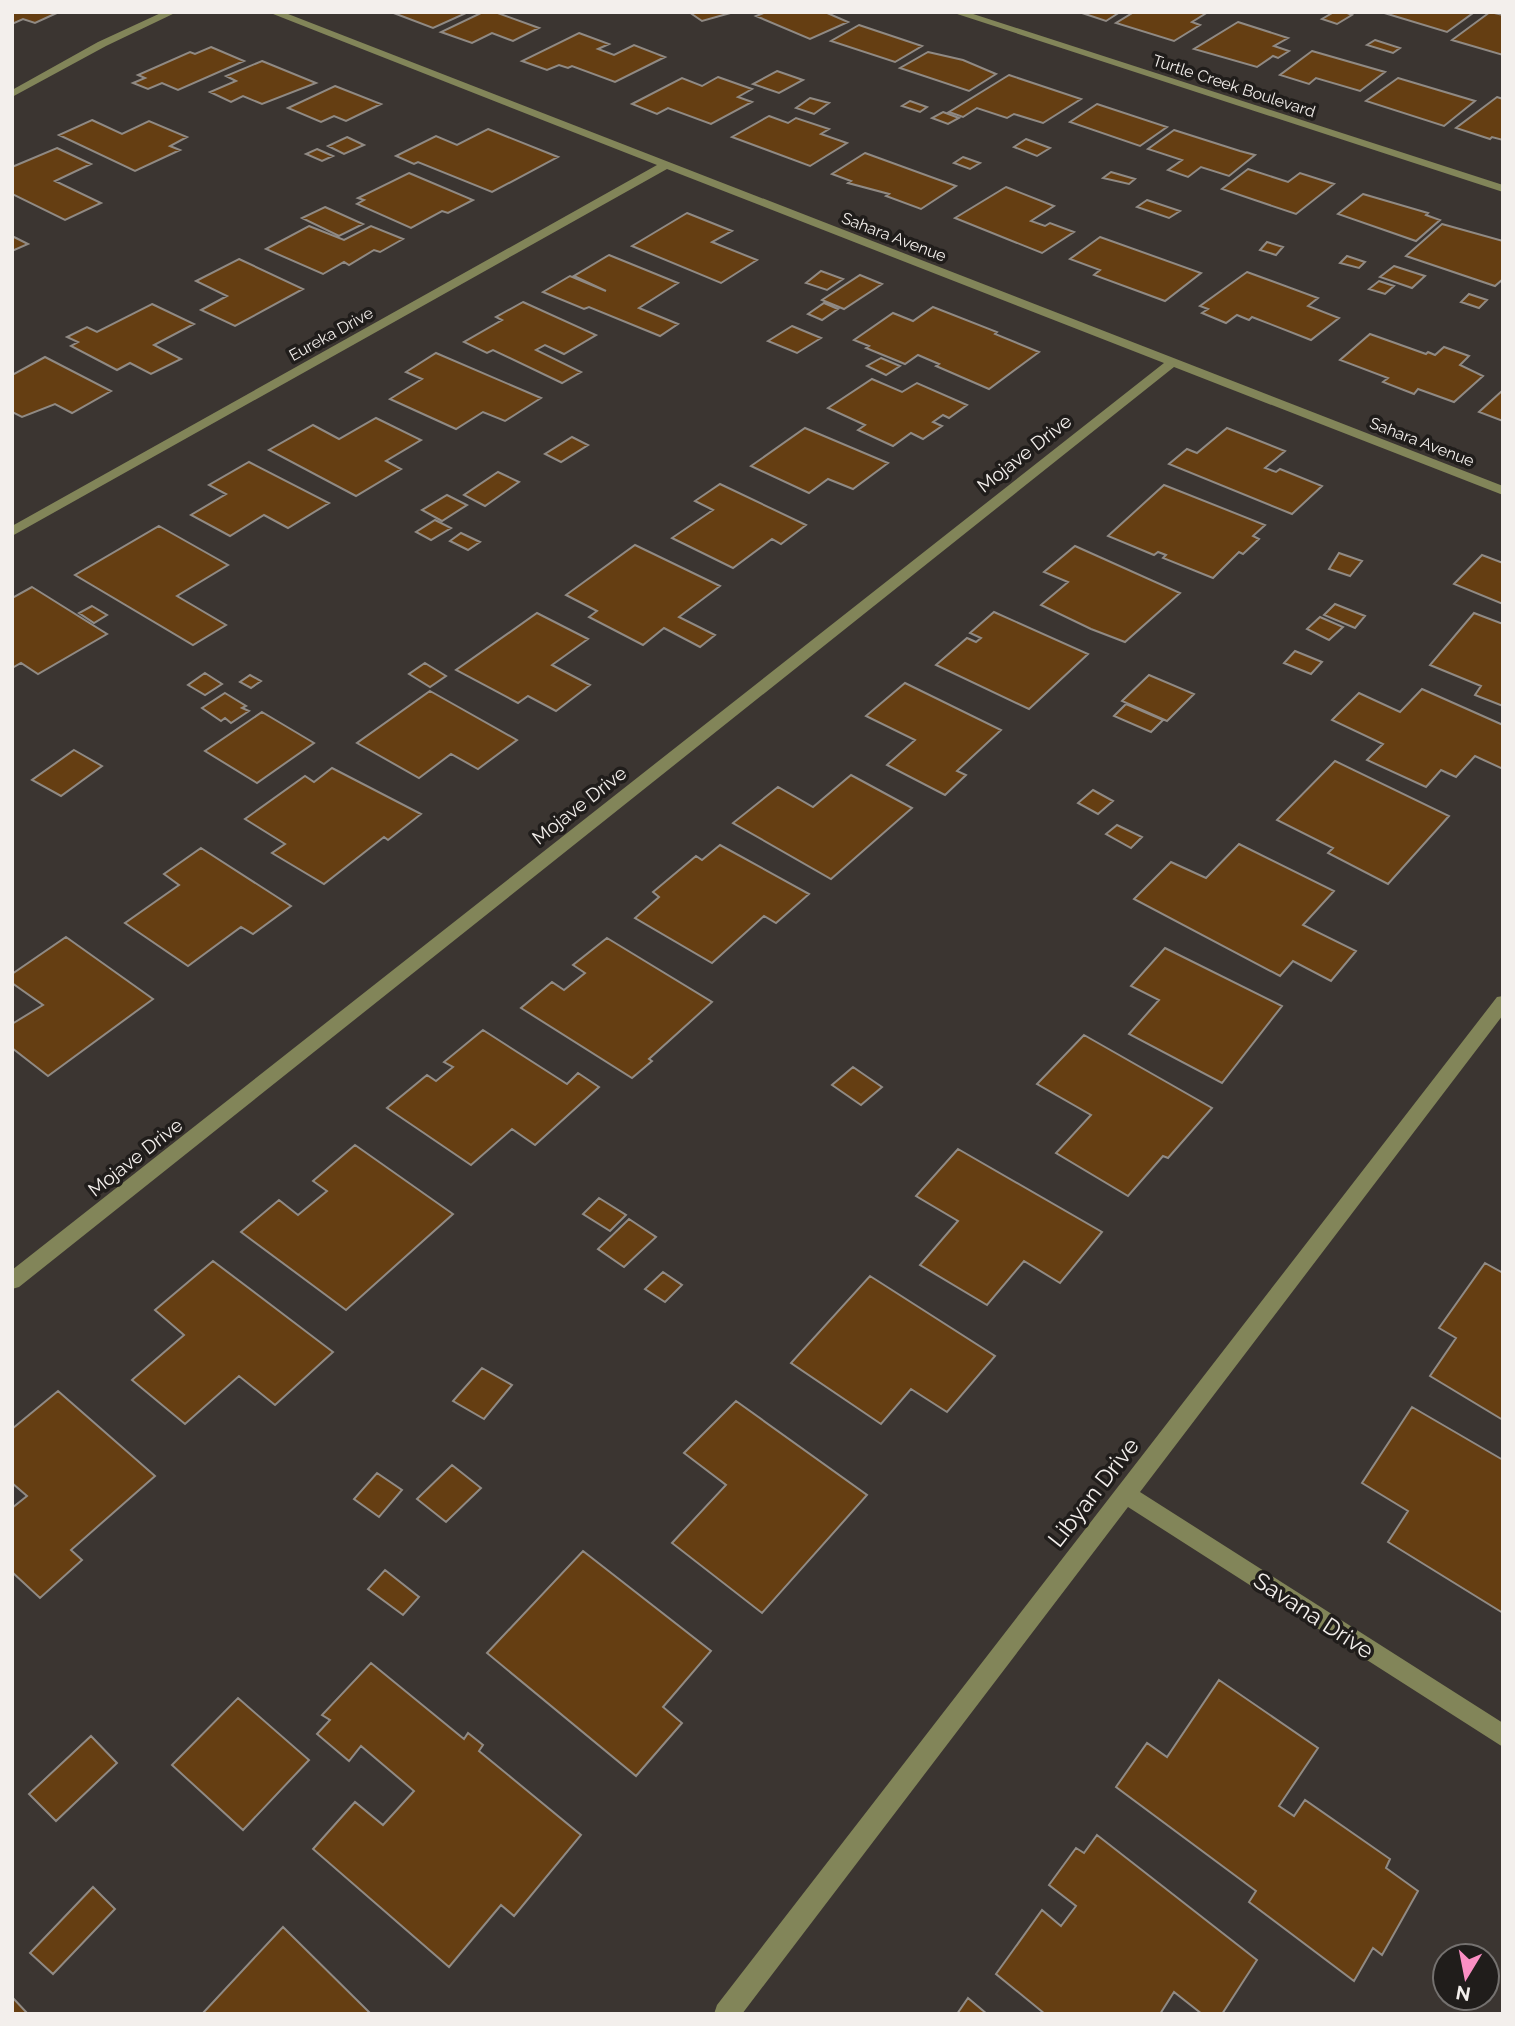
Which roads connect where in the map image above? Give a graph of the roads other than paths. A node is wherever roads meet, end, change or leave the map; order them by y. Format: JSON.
{"nodes":[{"id":1,"x":172,"y":12,"type":"edge"},
{"id":2,"x":273,"y":12,"type":"edge"},
{"id":3,"x":956,"y":12,"type":"edge"},
{"id":4,"x":12,"y":94,"type":"edge"},
{"id":5,"x":666,"y":166,"type":"junction"},
{"id":6,"x":1503,"y":189,"type":"edge"},
{"id":7,"x":1172,"y":362,"type":"junction"},
{"id":8,"x":1503,"y":491,"type":"edge"},
{"id":9,"x":12,"y":532,"type":"edge"},
{"id":10,"x":1503,"y":1002,"type":"edge"},
{"id":11,"x":12,"y":1281,"type":"edge"},
{"id":12,"x":1125,"y":1494,"type":"junction"},
{"id":13,"x":1503,"y":1736,"type":"edge"},
{"id":14,"x":726,"y":2014,"type":"edge"}],
"edges":[{"from":1,"to":4,"type":"street"},
{"from":2,"to":5,"type":"street","name":"Sahara Avenue"},
{"from":3,"to":6,"type":"street","name":"Turtle Creek Boulevard"},
{"from":5,"to":7,"type":"street","name":"Sahara Avenue"},
{"from":5,"to":9,"type":"street","name":"Eureka Drive"},
{"from":7,"to":8,"type":"street","name":"Sahara Avenue"},
{"from":7,"to":11,"type":"street","name":"Mojave Drive"},
{"from":10,"to":12,"type":"street","name":"Libyan Drive"},
{"from":12,"to":13,"type":"street","name":"Savana Drive"},
{"from":12,"to":14,"type":"street","name":"Libyan Drive"}]}
